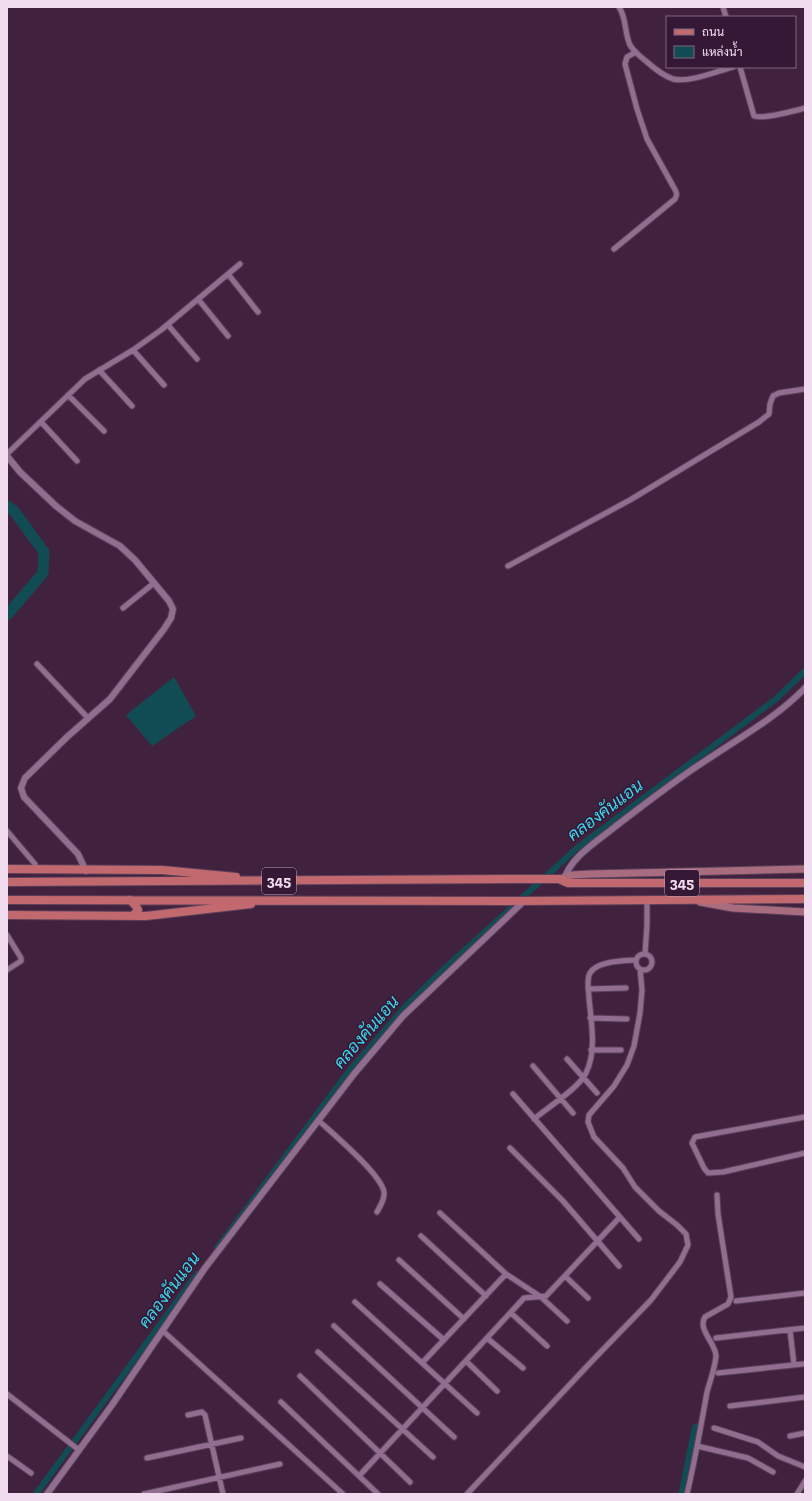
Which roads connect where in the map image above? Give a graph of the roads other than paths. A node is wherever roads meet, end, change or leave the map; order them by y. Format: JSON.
{"nodes":[{"id":1,"x":619,"y":7,"type":"edge"},
{"id":2,"x":636,"y":52,"type":"junction"},
{"id":3,"x":729,"y":68,"type":"edge"},
{"id":4,"x":740,"y":68,"type":"edge"},
{"id":5,"x":805,"y":108,"type":"edge"},
{"id":6,"x":614,"y":248,"type":"dead end"},
{"id":7,"x":240,"y":264,"type":"dead end"},
{"id":8,"x":228,"y":274,"type":"junction"},
{"id":9,"x":198,"y":299,"type":"junction"},
{"id":10,"x":258,"y":312,"type":"dead end"},
{"id":11,"x":168,"y":325,"type":"junction"},
{"id":12,"x":228,"y":336,"type":"dead end"},
{"id":13,"x":133,"y":350,"type":"junction"},
{"id":14,"x":197,"y":359,"type":"dead end"},
{"id":15,"x":99,"y":370,"type":"junction"},
{"id":16,"x":164,"y":385,"type":"dead end"},
{"id":17,"x":805,"y":389,"type":"edge"},
{"id":18,"x":68,"y":394,"type":"junction"},
{"id":19,"x":132,"y":406,"type":"dead end"},
{"id":20,"x":41,"y":422,"type":"junction"},
{"id":21,"x":104,"y":431,"type":"dead end"},
{"id":22,"x":7,"y":455,"type":"edge"},
{"id":23,"x":77,"y":461,"type":"dead end"},
{"id":24,"x":508,"y":566,"type":"dead end"},
{"id":25,"x":154,"y":583,"type":"junction"},
{"id":26,"x":123,"y":608,"type":"dead end"},
{"id":27,"x":37,"y":664,"type":"dead end"},
{"id":28,"x":805,"y":688,"type":"edge"},
{"id":29,"x":88,"y":718,"type":"junction"},
{"id":30,"x":7,"y":832,"type":"edge"},
{"id":31,"x":7,"y":869,"type":"edge"},
{"id":32,"x":36,"y":869,"type":"junction"},
{"id":33,"x":805,"y":869,"type":"edge"},
{"id":34,"x":145,"y":870,"type":"junction"},
{"id":35,"x":86,"y":871,"type":"junction"},
{"id":36,"x":560,"y":879,"type":"junction"},
{"id":37,"x":288,"y":881,"type":"junction"},
{"id":38,"x":7,"y":882,"type":"edge"},
{"id":39,"x":146,"y":882,"type":"junction"},
{"id":40,"x":805,"y":883,"type":"edge"},
{"id":41,"x":805,"y":899,"type":"edge"},
{"id":42,"x":7,"y":900,"type":"edge"},
{"id":43,"x":130,"y":900,"type":"junction"},
{"id":44,"x":266,"y":900,"type":"junction"},
{"id":45,"x":646,"y":900,"type":"junction"},
{"id":46,"x":688,"y":900,"type":"junction"},
{"id":47,"x":522,"y":901,"type":"junction"},
{"id":48,"x":805,"y":912,"type":"edge"},
{"id":49,"x":7,"y":915,"type":"edge"},
{"id":50,"x":133,"y":916,"type":"junction"},
{"id":51,"x":7,"y":935,"type":"edge"},
{"id":52,"x":645,"y":954,"type":"junction"},
{"id":53,"x":635,"y":960,"type":"junction"},
{"id":54,"x":7,"y":970,"type":"edge"},
{"id":55,"x":640,"y":970,"type":"junction"},
{"id":56,"x":626,"y":988,"type":"dead end"},
{"id":57,"x":588,"y":989,"type":"junction"},
{"id":58,"x":590,"y":1018,"type":"junction"},
{"id":59,"x":627,"y":1019,"type":"dead end"},
{"id":60,"x":592,"y":1050,"type":"junction"},
{"id":61,"x":621,"y":1050,"type":"dead end"},
{"id":62,"x":567,"y":1059,"type":"dead end"},
{"id":63,"x":533,"y":1066,"type":"dead end"},
{"id":64,"x":583,"y":1077,"type":"junction"},
{"id":65,"x":597,"y":1093,"type":"dead end"},
{"id":66,"x":513,"y":1094,"type":"dead end"},
{"id":67,"x":560,"y":1098,"type":"junction"},
{"id":68,"x":573,"y":1113,"type":"dead end"},
{"id":69,"x":805,"y":1117,"type":"edge"},
{"id":70,"x":534,"y":1119,"type":"junction"},
{"id":71,"x":318,"y":1120,"type":"junction"},
{"id":72,"x":510,"y":1148,"type":"dead end"},
{"id":73,"x":805,"y":1153,"type":"edge"},
{"id":74,"x":717,"y":1195,"type":"dead end"},
{"id":75,"x":377,"y":1212,"type":"dead end"},
{"id":76,"x":440,"y":1213,"type":"dead end"},
{"id":77,"x":620,"y":1218,"type":"junction"},
{"id":78,"x":421,"y":1236,"type":"dead end"},
{"id":79,"x":639,"y":1239,"type":"dead end"},
{"id":80,"x":598,"y":1241,"type":"junction"},
{"id":81,"x":399,"y":1260,"type":"dead end"},
{"id":82,"x":619,"y":1266,"type":"dead end"},
{"id":83,"x":506,"y":1274,"type":"junction"},
{"id":84,"x":565,"y":1276,"type":"junction"},
{"id":85,"x":380,"y":1284,"type":"dead end"},
{"id":86,"x":805,"y":1293,"type":"edge"},
{"id":87,"x":486,"y":1296,"type":"junction"},
{"id":88,"x":542,"y":1297,"type":"junction"},
{"id":89,"x":588,"y":1298,"type":"dead end"},
{"id":90,"x":736,"y":1301,"type":"dead end"},
{"id":91,"x":355,"y":1302,"type":"dead end"},
{"id":92,"x":511,"y":1313,"type":"junction"},
{"id":93,"x":464,"y":1319,"type":"junction"},
{"id":94,"x":567,"y":1321,"type":"dead end"},
{"id":95,"x":334,"y":1326,"type":"dead end"},
{"id":96,"x":805,"y":1328,"type":"edge"},
{"id":97,"x":790,"y":1330,"type":"junction"},
{"id":98,"x":163,"y":1331,"type":"junction"},
{"id":99,"x":487,"y":1338,"type":"junction"},
{"id":100,"x":716,"y":1338,"type":"dead end"},
{"id":101,"x":444,"y":1340,"type":"junction"},
{"id":102,"x":548,"y":1346,"type":"dead end"},
{"id":103,"x":318,"y":1352,"type":"dead end"},
{"id":104,"x":466,"y":1361,"type":"junction"},
{"id":105,"x":422,"y":1363,"type":"junction"},
{"id":106,"x":803,"y":1364,"type":"dead end"},
{"id":107,"x":794,"y":1365,"type":"junction"},
{"id":108,"x":523,"y":1368,"type":"dead end"},
{"id":109,"x":718,"y":1373,"type":"dead end"},
{"id":110,"x":300,"y":1376,"type":"dead end"},
{"id":111,"x":445,"y":1384,"type":"junction"},
{"id":112,"x":498,"y":1390,"type":"dead end"},
{"id":113,"x":7,"y":1394,"type":"edge"},
{"id":114,"x":805,"y":1397,"type":"edge"},
{"id":115,"x":281,"y":1402,"type":"dead end"},
{"id":116,"x":730,"y":1406,"type":"dead end"},
{"id":117,"x":423,"y":1407,"type":"junction"},
{"id":118,"x":477,"y":1413,"type":"dead end"},
{"id":119,"x":188,"y":1415,"type":"dead end"},
{"id":120,"x":714,"y":1428,"type":"dead end"},
{"id":121,"x":402,"y":1429,"type":"junction"},
{"id":122,"x":805,"y":1434,"type":"edge"},
{"id":123,"x":790,"y":1436,"type":"dead end"},
{"id":124,"x":454,"y":1437,"type":"dead end"},
{"id":125,"x":241,"y":1438,"type":"dead end"},
{"id":126,"x":211,"y":1445,"type":"junction"},
{"id":127,"x":697,"y":1446,"type":"junction"},
{"id":128,"x":79,"y":1450,"type":"junction"},
{"id":129,"x":380,"y":1453,"type":"junction"},
{"id":130,"x":7,"y":1456,"type":"edge"},
{"id":131,"x":147,"y":1458,"type":"dead end"},
{"id":132,"x":433,"y":1458,"type":"dead end"},
{"id":133,"x":280,"y":1464,"type":"dead end"},
{"id":134,"x":805,"y":1468,"type":"edge"},
{"id":135,"x":773,"y":1472,"type":"dead end"},
{"id":136,"x":31,"y":1473,"type":"dead end"},
{"id":137,"x":359,"y":1476,"type":"junction"},
{"id":138,"x":219,"y":1478,"type":"junction"},
{"id":139,"x":805,"y":1481,"type":"edge"},
{"id":140,"x":410,"y":1482,"type":"dead end"},
{"id":141,"x":47,"y":1494,"type":"edge"},
{"id":142,"x":144,"y":1494,"type":"edge"},
{"id":143,"x":222,"y":1494,"type":"edge"},
{"id":144,"x":343,"y":1494,"type":"edge"},
{"id":145,"x":378,"y":1494,"type":"edge"},
{"id":146,"x":467,"y":1494,"type":"edge"},
{"id":147,"x":687,"y":1494,"type":"edge"},
{"id":148,"x":797,"y":1494,"type":"edge"}],
"edges":[{"from":1,"to":2,"type":"street"},
{"from":2,"to":3,"type":"street"},
{"from":2,"to":6,"type":"street"},
{"from":4,"to":5,"type":"street"},
{"from":7,"to":8,"type":"street"},
{"from":8,"to":9,"type":"street"},
{"from":8,"to":10,"type":"street"},
{"from":9,"to":11,"type":"street"},
{"from":9,"to":12,"type":"street"},
{"from":11,"to":13,"type":"street"},
{"from":11,"to":14,"type":"street"},
{"from":13,"to":15,"type":"street"},
{"from":13,"to":16,"type":"street"},
{"from":15,"to":18,"type":"street"},
{"from":15,"to":19,"type":"street"},
{"from":17,"to":24,"type":"street"},
{"from":18,"to":20,"type":"street"},
{"from":18,"to":21,"type":"street"},
{"from":20,"to":22,"type":"street"},
{"from":20,"to":23,"type":"street"},
{"from":22,"to":25,"type":"street"},
{"from":25,"to":26,"type":"street"},
{"from":25,"to":29,"type":"street"},
{"from":27,"to":29,"type":"street"},
{"from":28,"to":36,"type":"street"},
{"from":29,"to":35,"type":"street"},
{"from":30,"to":32,"type":"street"},
{"from":31,"to":32,"type":"main road"},
{"from":32,"to":35,"type":"main road"},
{"from":33,"to":36,"type":"main road","number":"345"},
{"from":34,"to":35,"type":"main road"},
{"from":34,"to":37,"type":"main road"},
{"from":34,"to":39,"type":"main road"},
{"from":36,"to":37,"type":"main road","number":"345"},
{"from":36,"to":40,"type":"main road","number":"345"},
{"from":37,"to":39,"type":"main road","number":"345"},
{"from":38,"to":39,"type":"main road","number":"345"},
{"from":41,"to":46,"type":"main road","number":"345"},
{"from":42,"to":43,"type":"main road","number":"345"},
{"from":43,"to":44,"type":"main road","number":"345"},
{"from":43,"to":50,"type":"main road"},
{"from":44,"to":47,"type":"main road","number":"345"},
{"from":44,"to":50,"type":"main road"},
{"from":45,"to":46,"type":"main road","number":"345"},
{"from":45,"to":47,"type":"main road","number":"345"},
{"from":45,"to":52,"type":"street"},
{"from":46,"to":48,"type":"main road","number":"345"},
{"from":47,"to":71,"type":"street"},
{"from":49,"to":50,"type":"main road"},
{"from":51,"to":54,"type":"street"},
{"from":52,"to":53,"type":"street"},
{"from":52,"to":55,"type":"street"},
{"from":53,"to":55,"type":"street"},
{"from":53,"to":57,"type":"street"},
{"from":55,"to":146,"type":"street"},
{"from":56,"to":57,"type":"street"},
{"from":57,"to":58,"type":"street"},
{"from":58,"to":59,"type":"street"},
{"from":58,"to":60,"type":"street"},
{"from":60,"to":61,"type":"street"},
{"from":60,"to":64,"type":"street"},
{"from":62,"to":64,"type":"street"},
{"from":63,"to":67,"type":"street"},
{"from":64,"to":65,"type":"street"},
{"from":64,"to":67,"type":"street"},
{"from":66,"to":70,"type":"street"},
{"from":67,"to":68,"type":"street"},
{"from":67,"to":70,"type":"street"},
{"from":69,"to":73,"type":"street"},
{"from":70,"to":77,"type":"street"},
{"from":71,"to":75,"type":"street"},
{"from":71,"to":98,"type":"street"},
{"from":72,"to":80,"type":"street"},
{"from":74,"to":127,"type":"street"},
{"from":76,"to":83,"type":"street"},
{"from":77,"to":79,"type":"street"},
{"from":77,"to":80,"type":"street"},
{"from":78,"to":87,"type":"street"},
{"from":80,"to":82,"type":"street"},
{"from":80,"to":84,"type":"street"},
{"from":81,"to":93,"type":"street"},
{"from":83,"to":87,"type":"street"},
{"from":83,"to":88,"type":"street"},
{"from":84,"to":88,"type":"street"},
{"from":84,"to":89,"type":"street"},
{"from":85,"to":101,"type":"street"},
{"from":86,"to":90,"type":"street"},
{"from":87,"to":93,"type":"street"},
{"from":88,"to":92,"type":"street"},
{"from":88,"to":94,"type":"street"},
{"from":91,"to":105,"type":"street"},
{"from":92,"to":99,"type":"street"},
{"from":92,"to":102,"type":"street"},
{"from":93,"to":101,"type":"street"},
{"from":95,"to":117,"type":"street"},
{"from":96,"to":97,"type":"street"},
{"from":97,"to":100,"type":"street"},
{"from":97,"to":107,"type":"street"},
{"from":98,"to":128,"type":"street"},
{"from":98,"to":144,"type":"street"},
{"from":99,"to":104,"type":"street"},
{"from":99,"to":108,"type":"street"},
{"from":101,"to":105,"type":"street"},
{"from":103,"to":121,"type":"street"},
{"from":104,"to":111,"type":"street"},
{"from":104,"to":112,"type":"street"},
{"from":105,"to":111,"type":"street"},
{"from":106,"to":107,"type":"street"},
{"from":107,"to":109,"type":"street"},
{"from":110,"to":129,"type":"street"},
{"from":111,"to":117,"type":"street"},
{"from":111,"to":118,"type":"street"},
{"from":113,"to":128,"type":"street"},
{"from":114,"to":116,"type":"street"},
{"from":115,"to":137,"type":"street"},
{"from":117,"to":121,"type":"street"},
{"from":117,"to":124,"type":"street"},
{"from":119,"to":126,"type":"street"},
{"from":120,"to":134,"type":"street"},
{"from":121,"to":129,"type":"street"},
{"from":121,"to":132,"type":"street"},
{"from":122,"to":123,"type":"street"},
{"from":125,"to":126,"type":"street"},
{"from":126,"to":131,"type":"street"},
{"from":126,"to":138,"type":"street"},
{"from":127,"to":135,"type":"street"},
{"from":127,"to":147,"type":"street"},
{"from":128,"to":141,"type":"street"},
{"from":129,"to":137,"type":"street"},
{"from":129,"to":140,"type":"street"},
{"from":130,"to":136,"type":"street"},
{"from":133,"to":138,"type":"street"},
{"from":137,"to":145,"type":"street"},
{"from":138,"to":142,"type":"street"},
{"from":138,"to":143,"type":"street"},
{"from":139,"to":148,"type":"street"}]}
